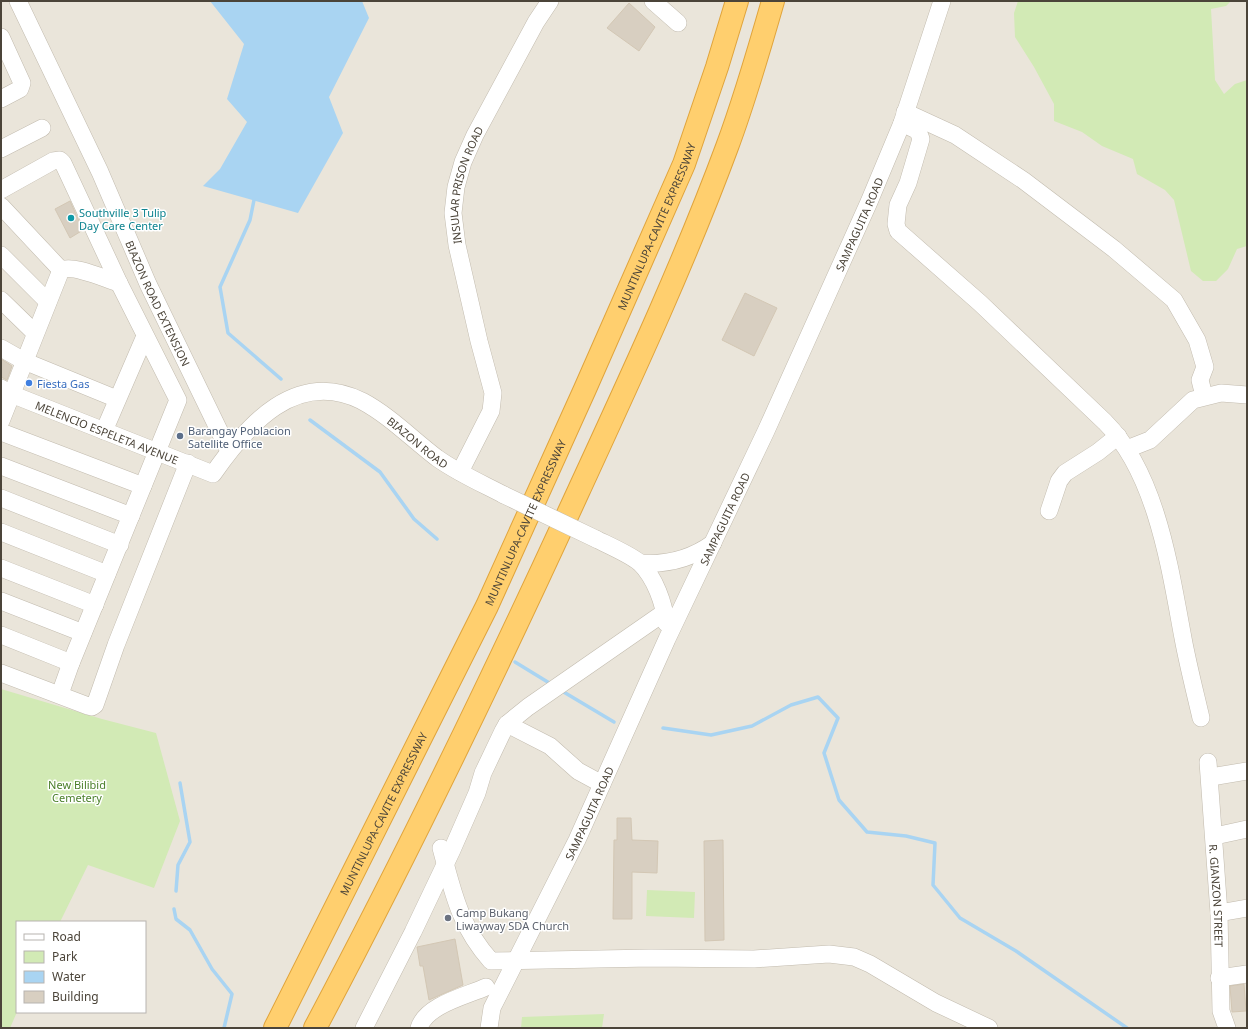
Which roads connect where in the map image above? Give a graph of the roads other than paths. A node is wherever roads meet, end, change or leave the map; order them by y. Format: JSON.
{"nodes":[{"id":1,"x":18,"y":1,"type":"edge"},
{"id":2,"x":550,"y":1,"type":"edge"},
{"id":3,"x":653,"y":1,"type":"edge"},
{"id":4,"x":737,"y":1,"type":"edge"},
{"id":5,"x":773,"y":1,"type":"edge"},
{"id":6,"x":942,"y":1,"type":"edge"},
{"id":7,"x":678,"y":23,"type":"dead end"},
{"id":8,"x":1,"y":37,"type":"edge"},
{"id":9,"x":6,"y":61,"type":"edge"},
{"id":10,"x":1,"y":99,"type":"edge"},
{"id":11,"x":904,"y":118,"type":"junction"},
{"id":12,"x":42,"y":128,"type":"dead end"},
{"id":13,"x":1,"y":149,"type":"edge"},
{"id":14,"x":1,"y":190,"type":"edge"},
{"id":15,"x":1,"y":206,"type":"edge"},
{"id":16,"x":1,"y":255,"type":"edge"},
{"id":17,"x":61,"y":270,"type":"junction"},
{"id":18,"x":119,"y":283,"type":"junction"},
{"id":19,"x":1,"y":300,"type":"edge"},
{"id":20,"x":48,"y":302,"type":"junction"},
{"id":21,"x":35,"y":333,"type":"junction"},
{"id":22,"x":145,"y":336,"type":"junction"},
{"id":23,"x":1,"y":348,"type":"edge"},
{"id":24,"x":24,"y":361,"type":"junction"},
{"id":25,"x":6,"y":391,"type":"edge"},
{"id":26,"x":1247,"y":395,"type":"edge"},
{"id":27,"x":1204,"y":396,"type":"junction"},
{"id":28,"x":117,"y":399,"type":"junction"},
{"id":29,"x":1,"y":421,"type":"edge"},
{"id":30,"x":104,"y":430,"type":"junction"},
{"id":31,"x":1,"y":432,"type":"edge"},
{"id":32,"x":1123,"y":442,"type":"junction"},
{"id":33,"x":229,"y":451,"type":"junction"},
{"id":34,"x":157,"y":452,"type":"junction"},
{"id":35,"x":188,"y":463,"type":"junction"},
{"id":36,"x":1,"y":466,"type":"edge"},
{"id":37,"x":460,"y":472,"type":"junction"},
{"id":38,"x":214,"y":474,"type":"joint"},
{"id":39,"x":143,"y":486,"type":"junction"},
{"id":40,"x":1,"y":498,"type":"edge"},
{"id":41,"x":1049,"y":511,"type":"dead end"},
{"id":42,"x":131,"y":516,"type":"junction"},
{"id":43,"x":1,"y":532,"type":"edge"},
{"id":44,"x":714,"y":542,"type":"junction"},
{"id":45,"x":120,"y":545,"type":"junction"},
{"id":46,"x":640,"y":563,"type":"junction"},
{"id":47,"x":1,"y":568,"type":"edge"},
{"id":48,"x":108,"y":574,"type":"junction"},
{"id":49,"x":1,"y":601,"type":"edge"},
{"id":50,"x":95,"y":605,"type":"junction"},
{"id":51,"x":665,"y":612,"type":"junction"},
{"id":52,"x":83,"y":633,"type":"junction"},
{"id":53,"x":1,"y":635,"type":"edge"},
{"id":54,"x":667,"y":639,"type":"junction"},
{"id":55,"x":71,"y":663,"type":"junction"},
{"id":56,"x":1,"y":672,"type":"edge"},
{"id":57,"x":60,"y":694,"type":"junction"},
{"id":58,"x":1201,"y":718,"type":"dead end"},
{"id":59,"x":507,"y":724,"type":"junction"},
{"id":60,"x":1247,"y":771,"type":"edge"},
{"id":61,"x":602,"y":784,"type":"junction"},
{"id":62,"x":1247,"y":830,"type":"edge"},
{"id":63,"x":1215,"y":836,"type":"junction"},
{"id":64,"x":443,"y":856,"type":"junction"},
{"id":65,"x":1247,"y":908,"type":"edge"},
{"id":66,"x":1219,"y":913,"type":"junction"},
{"id":67,"x":491,"y":961,"type":"junction"},
{"id":68,"x":516,"y":962,"type":"junction"},
{"id":69,"x":1247,"y":974,"type":"edge"},
{"id":70,"x":1219,"y":978,"type":"junction"},
{"id":71,"x":492,"y":992,"type":"junction"},
{"id":72,"x":275,"y":1028,"type":"edge"},
{"id":73,"x":315,"y":1028,"type":"edge"},
{"id":74,"x":364,"y":1028,"type":"edge"},
{"id":75,"x":419,"y":1028,"type":"edge"},
{"id":76,"x":489,"y":1028,"type":"edge"},
{"id":77,"x":989,"y":1028,"type":"edge"},
{"id":78,"x":1227,"y":1028,"type":"edge"}],
"edges":[{"from":1,"to":33,"type":"street","name":"BIAZON ROAD EXTENSION"},
{"from":2,"to":37,"type":"street","name":"INSULAR PRISON ROAD"},
{"from":3,"to":7,"type":"street"},
{"from":4,"to":72,"type":"highway","name":"MUNTINLUPA-CAVITE EXPRESSWAY"},
{"from":5,"to":73,"type":"highway"},
{"from":6,"to":11,"type":"street","name":"SAMPAGUITA ROAD"},
{"from":8,"to":9,"type":"street"},
{"from":9,"to":10,"type":"street"},
{"from":11,"to":27,"type":"street"},
{"from":11,"to":32,"type":"street"},
{"from":11,"to":44,"type":"street","name":"SAMPAGUITA ROAD"},
{"from":12,"to":13,"type":"street"},
{"from":14,"to":18,"type":"street"},
{"from":15,"to":17,"type":"street"},
{"from":16,"to":20,"type":"street"},
{"from":17,"to":18,"type":"street"},
{"from":17,"to":20,"type":"street"},
{"from":18,"to":22,"type":"street"},
{"from":19,"to":21,"type":"street"},
{"from":20,"to":21,"type":"street"},
{"from":21,"to":24,"type":"street"},
{"from":22,"to":28,"type":"street"},
{"from":22,"to":34,"type":"street"},
{"from":23,"to":24,"type":"street"},
{"from":24,"to":25,"type":"street"},
{"from":24,"to":28,"type":"street"},
{"from":25,"to":29,"type":"street"},
{"from":25,"to":30,"type":"street","name":"MELENCIO ESPELETA AVENUE"},
{"from":26,"to":27,"type":"street"},
{"from":27,"to":32,"type":"street"},
{"from":28,"to":30,"type":"street"},
{"from":30,"to":34,"type":"street","name":"MELENCIO ESPELETA AVENUE"},
{"from":31,"to":39,"type":"street"},
{"from":32,"to":41,"type":"street"},
{"from":32,"to":58,"type":"street"},
{"from":33,"to":37,"type":"street","name":"BIAZON ROAD"},
{"from":33,"to":38,"type":"street","name":"BIAZON ROAD"},
{"from":34,"to":35,"type":"street","name":"MELENCIO ESPELETA AVENUE"},
{"from":34,"to":39,"type":"street"},
{"from":35,"to":38,"type":"street","name":"MELENCIO ESPELETA AVENUE"},
{"from":35,"to":57,"type":"street"},
{"from":36,"to":42,"type":"street"},
{"from":37,"to":46,"type":"street","name":"BIAZON ROAD","bridge":true},
{"from":39,"to":42,"type":"street"},
{"from":40,"to":45,"type":"street"},
{"from":42,"to":45,"type":"street"},
{"from":43,"to":48,"type":"street"},
{"from":44,"to":46,"type":"street","name":"BIAZON ROAD"},
{"from":44,"to":54,"type":"street","name":"SAMPAGUITA ROAD"},
{"from":45,"to":48,"type":"street"},
{"from":46,"to":51,"type":"street","name":"BIAZON ROAD"},
{"from":47,"to":50,"type":"street"},
{"from":48,"to":50,"type":"street"},
{"from":49,"to":52,"type":"street"},
{"from":50,"to":52,"type":"street"},
{"from":51,"to":54,"type":"street","name":"BIAZON ROAD"},
{"from":51,"to":59,"type":"street"},
{"from":52,"to":55,"type":"street"},
{"from":53,"to":55,"type":"street"},
{"from":54,"to":61,"type":"street","name":"SAMPAGUITA ROAD"},
{"from":55,"to":57,"type":"street"},
{"from":56,"to":57,"type":"street"},
{"from":59,"to":61,"type":"street"},
{"from":59,"to":64,"type":"street"},
{"from":60,"to":63,"type":"street","name":"R. GIANZON STREET"},
{"from":61,"to":68,"type":"street","name":"SAMPAGUITA ROAD"},
{"from":62,"to":63,"type":"street"},
{"from":63,"to":66,"type":"street","name":"R. GIANZON STREET"},
{"from":64,"to":67,"type":"street"},
{"from":64,"to":74,"type":"street"},
{"from":65,"to":66,"type":"street"},
{"from":66,"to":70,"type":"street","name":"R. GIANZON STREET"},
{"from":67,"to":68,"type":"street"},
{"from":67,"to":71,"type":"street"},
{"from":68,"to":71,"type":"street","name":"SAMPAGUITA ROAD"},
{"from":68,"to":77,"type":"street"},
{"from":69,"to":70,"type":"street"},
{"from":70,"to":78,"type":"street","name":"R. GIANZON STREET"},
{"from":71,"to":75,"type":"street"},
{"from":71,"to":76,"type":"street","name":"SAMPAGUITA ROAD"}]}
